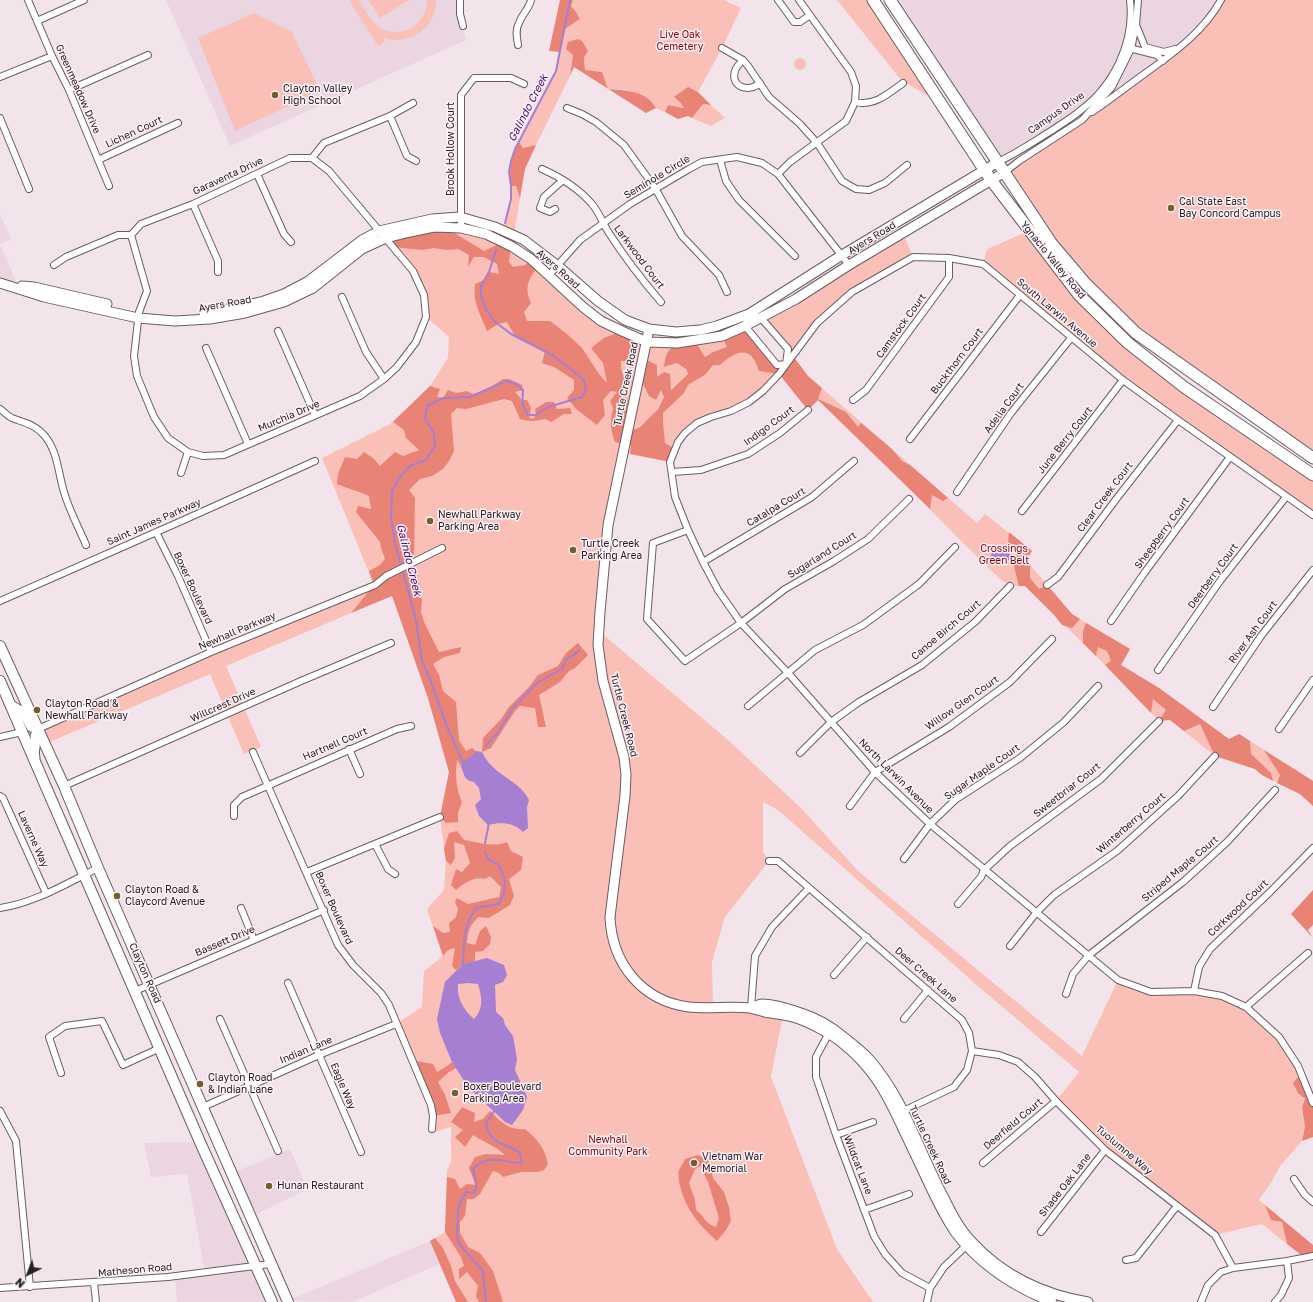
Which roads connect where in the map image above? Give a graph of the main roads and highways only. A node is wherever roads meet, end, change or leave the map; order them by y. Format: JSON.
{"nodes":[{"id":1,"x":873,"y":0,"type":"edge"},
{"id":2,"x":890,"y":0,"type":"edge"},
{"id":3,"x":1313,"y":458,"type":"edge"},
{"id":4,"x":1313,"y":475,"type":"edge"},
{"id":5,"x":0,"y":646,"type":"edge"},
{"id":6,"x":0,"y":681,"type":"edge"},
{"id":7,"x":272,"y":1302,"type":"edge"},
{"id":8,"x":288,"y":1302,"type":"edge"}],
"edges":[{"from":1,"to":4,"type":"highway","name":"Ygnacio Valley Road"},
{"from":2,"to":3,"type":"highway","name":"Ygnacio Valley Road"},
{"from":5,"to":8,"type":"main road","name":"Clayton Road"},
{"from":6,"to":7,"type":"main road","name":"Clayton Road"}]}
